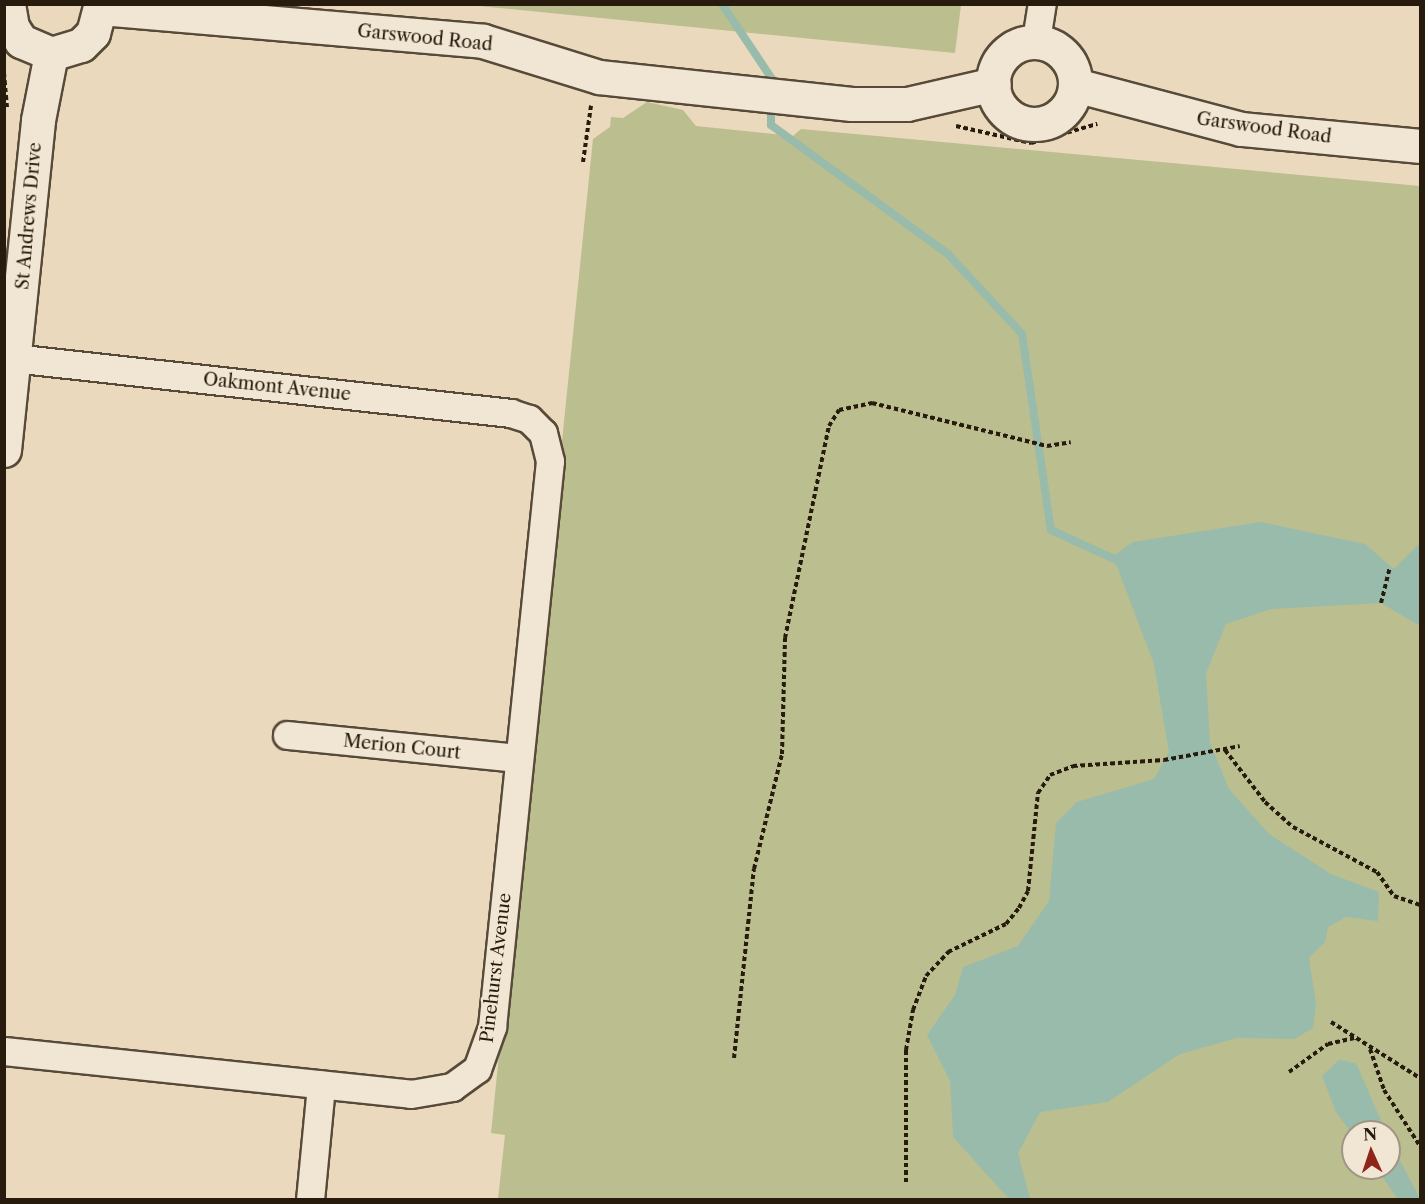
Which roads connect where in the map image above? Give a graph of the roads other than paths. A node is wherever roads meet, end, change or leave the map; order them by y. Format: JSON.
{"nodes":[{"id":1,"x":8,"y":4,"type":"edge"},
{"id":2,"x":1042,"y":4,"type":"edge"},
{"id":3,"x":101,"y":6,"type":"edge"},
{"id":4,"x":1036,"y":40,"type":"junction"},
{"id":5,"x":51,"y":54,"type":"junction"},
{"id":6,"x":994,"y":84,"type":"junction"},
{"id":7,"x":1075,"y":85,"type":"junction"},
{"id":8,"x":1420,"y":146,"type":"edge"},
{"id":9,"x":15,"y":358,"type":"junction"},
{"id":10,"x":537,"y":425,"type":"joint"},
{"id":11,"x":4,"y":450,"type":"edge"},
{"id":12,"x":287,"y":735,"type":"dead end"},
{"id":13,"x":517,"y":758,"type":"junction"},
{"id":14,"x":4,"y":1051,"type":"edge"},
{"id":15,"x":321,"y":1085,"type":"junction"},
{"id":16,"x":310,"y":1200,"type":"edge"}],
"edges":[{"from":1,"to":5,"type":"street"},
{"from":2,"to":4,"type":"street"},
{"from":3,"to":5,"type":"street"},
{"from":3,"to":6,"type":"street","name":"Garswood Road"},
{"from":4,"to":6,"type":"street"},
{"from":4,"to":7,"type":"street"},
{"from":5,"to":9,"type":"street","name":"St Andrews Drive"},
{"from":6,"to":7,"type":"street"},
{"from":7,"to":8,"type":"street","name":"Garswood Road"},
{"from":9,"to":10,"type":"street","name":"Oakmont Avenue"},
{"from":9,"to":11,"type":"street","name":"St Andrews Drive"},
{"from":10,"to":13,"type":"street","name":"Pinehurst Avenue"},
{"from":12,"to":13,"type":"street","name":"Merion Court"},
{"from":13,"to":15,"type":"street","name":"Pinehurst Avenue"},
{"from":14,"to":15,"type":"street","name":"Pinehurst Avenue"},
{"from":15,"to":16,"type":"street"}]}
